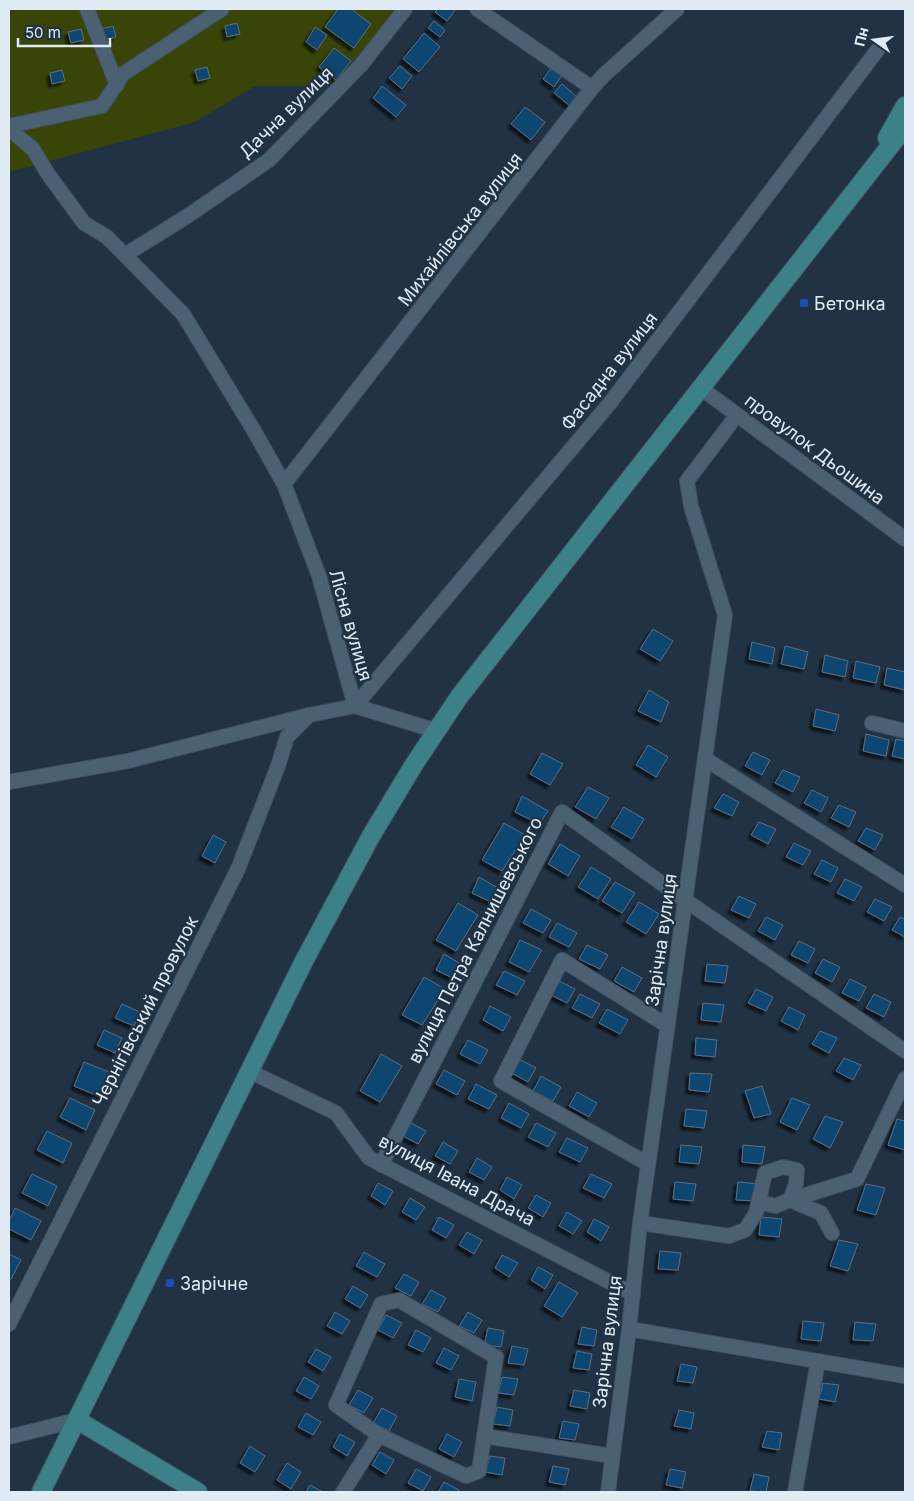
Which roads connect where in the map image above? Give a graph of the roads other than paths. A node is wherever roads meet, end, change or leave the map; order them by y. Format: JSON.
{"nodes":[{"id":1,"x":87,"y":9,"type":"edge"},
{"id":2,"x":220,"y":9,"type":"edge"},
{"id":3,"x":405,"y":9,"type":"edge"},
{"id":4,"x":476,"y":9,"type":"edge"},
{"id":5,"x":678,"y":9,"type":"edge"},
{"id":6,"x":880,"y":48,"type":"dead end"},
{"id":7,"x":117,"y":85,"type":"junction"},
{"id":8,"x":592,"y":88,"type":"junction"},
{"id":9,"x":905,"y":106,"type":"edge"},
{"id":10,"x":9,"y":127,"type":"edge"},
{"id":11,"x":905,"y":128,"type":"edge"},
{"id":12,"x":862,"y":182,"type":"junction"},
{"id":13,"x":125,"y":255,"type":"junction"},
{"id":14,"x":702,"y":389,"type":"junction"},
{"id":15,"x":737,"y":415,"type":"junction"},
{"id":16,"x":284,"y":484,"type":"junction"},
{"id":17,"x":905,"y":539,"type":"edge"},
{"id":18,"x":355,"y":706,"type":"junction"},
{"id":19,"x":309,"y":715,"type":"junction"},
{"id":20,"x":872,"y":723,"type":"dead end"},
{"id":21,"x":437,"y":730,"type":"junction"},
{"id":22,"x":905,"y":731,"type":"edge"},
{"id":23,"x":705,"y":759,"type":"junction"},
{"id":24,"x":9,"y":782,"type":"edge"},
{"id":25,"x":905,"y":884,"type":"edge"},
{"id":26,"x":685,"y":900,"type":"junction"},
{"id":27,"x":668,"y":1026,"type":"junction"},
{"id":28,"x":905,"y":1051,"type":"edge"},
{"id":29,"x":249,"y":1071,"type":"junction"},
{"id":30,"x":905,"y":1079,"type":"edge"},
{"id":31,"x":381,"y":1164,"type":"junction"},
{"id":32,"x":648,"y":1164,"type":"junction"},
{"id":33,"x":790,"y":1200,"type":"junction"},
{"id":34,"x":759,"y":1202,"type":"junction"},
{"id":35,"x":640,"y":1223,"type":"junction"},
{"id":36,"x":832,"y":1232,"type":"dead end"},
{"id":37,"x":632,"y":1294,"type":"junction"},
{"id":38,"x":9,"y":1324,"type":"edge"},
{"id":39,"x":629,"y":1329,"type":"junction"},
{"id":40,"x":818,"y":1361,"type":"junction"},
{"id":41,"x":905,"y":1376,"type":"edge"},
{"id":42,"x":77,"y":1420,"type":"junction"},
{"id":43,"x":379,"y":1435,"type":"junction"},
{"id":44,"x":484,"y":1436,"type":"junction"},
{"id":45,"x":9,"y":1437,"type":"edge"},
{"id":46,"x":612,"y":1456,"type":"junction"},
{"id":47,"x":41,"y":1492,"type":"edge"},
{"id":48,"x":198,"y":1492,"type":"edge"},
{"id":49,"x":343,"y":1492,"type":"edge"},
{"id":50,"x":608,"y":1492,"type":"edge"},
{"id":51,"x":795,"y":1492,"type":"edge"}],
"edges":[{"from":1,"to":7,"type":"street"},
{"from":2,"to":7,"type":"street"},
{"from":3,"to":13,"type":"street","name":"Дачна вулиця"},
{"from":4,"to":8,"type":"street"},
{"from":5,"to":8,"type":"street","name":"Михайлівська вулиця"},
{"from":6,"to":18,"type":"street","name":"Фасадна вулиця"},
{"from":7,"to":10,"type":"street"},
{"from":8,"to":16,"type":"street","name":"Михайлівська вулиця"},
{"from":9,"to":12,"type":"main road"},
{"from":10,"to":13,"type":"street","name":"Лісна вулиця"},
{"from":11,"to":12,"type":"main road"},
{"from":12,"to":14,"type":"main road"},
{"from":13,"to":16,"type":"street","name":"Лісна вулиця"},
{"from":14,"to":15,"type":"street","name":"провулок Дьошина"},
{"from":14,"to":21,"type":"main road"},
{"from":15,"to":17,"type":"street","name":"провулок Дьошина"},
{"from":15,"to":23,"type":"street","name":"Зарічна вулиця"},
{"from":16,"to":18,"type":"street","name":"Лісна вулиця"},
{"from":18,"to":19,"type":"street","name":"Лісна вулиця"},
{"from":18,"to":21,"type":"street"},
{"from":19,"to":24,"type":"street","name":"Лісна вулиця"},
{"from":19,"to":38,"type":"street","name":"Чернігівський провулок"},
{"from":20,"to":22,"type":"street"},
{"from":21,"to":29,"type":"main road"},
{"from":23,"to":25,"type":"street"},
{"from":23,"to":26,"type":"street","name":"Зарічна вулиця"},
{"from":26,"to":27,"type":"street","name":"Зарічна вулиця"},
{"from":26,"to":28,"type":"street","name":"вулиця Петра Калнишевського"},
{"from":26,"to":31,"type":"street","name":"вулиця Петра Калнишевського"},
{"from":27,"to":32,"type":"street","name":"Зарічна вулиця"},
{"from":27,"to":32,"type":"street"},
{"from":29,"to":31,"type":"street","name":"вулиця Івана Драча"},
{"from":29,"to":42,"type":"main road"},
{"from":30,"to":33,"type":"street"},
{"from":31,"to":37,"type":"street","name":"вулиця Івана Драча"},
{"from":32,"to":35,"type":"street","name":"Зарічна вулиця"},
{"from":33,"to":34,"type":"street"},
{"from":33,"to":34,"type":"street"},
{"from":33,"to":36,"type":"street"},
{"from":34,"to":35,"type":"street"},
{"from":35,"to":37,"type":"street","name":"Зарічна вулиця"},
{"from":37,"to":39,"type":"street","name":"Зарічна вулиця"},
{"from":39,"to":40,"type":"street"},
{"from":39,"to":46,"type":"street","name":"Зарічна вулиця"},
{"from":40,"to":41,"type":"street"},
{"from":40,"to":51,"type":"street"},
{"from":42,"to":45,"type":"street"},
{"from":42,"to":47,"type":"main road"},
{"from":42,"to":48,"type":"main road"},
{"from":43,"to":44,"type":"street"},
{"from":43,"to":44,"type":"street"},
{"from":43,"to":49,"type":"street"},
{"from":44,"to":46,"type":"street"},
{"from":46,"to":50,"type":"street","name":"Зарічна вулиця"}]}
